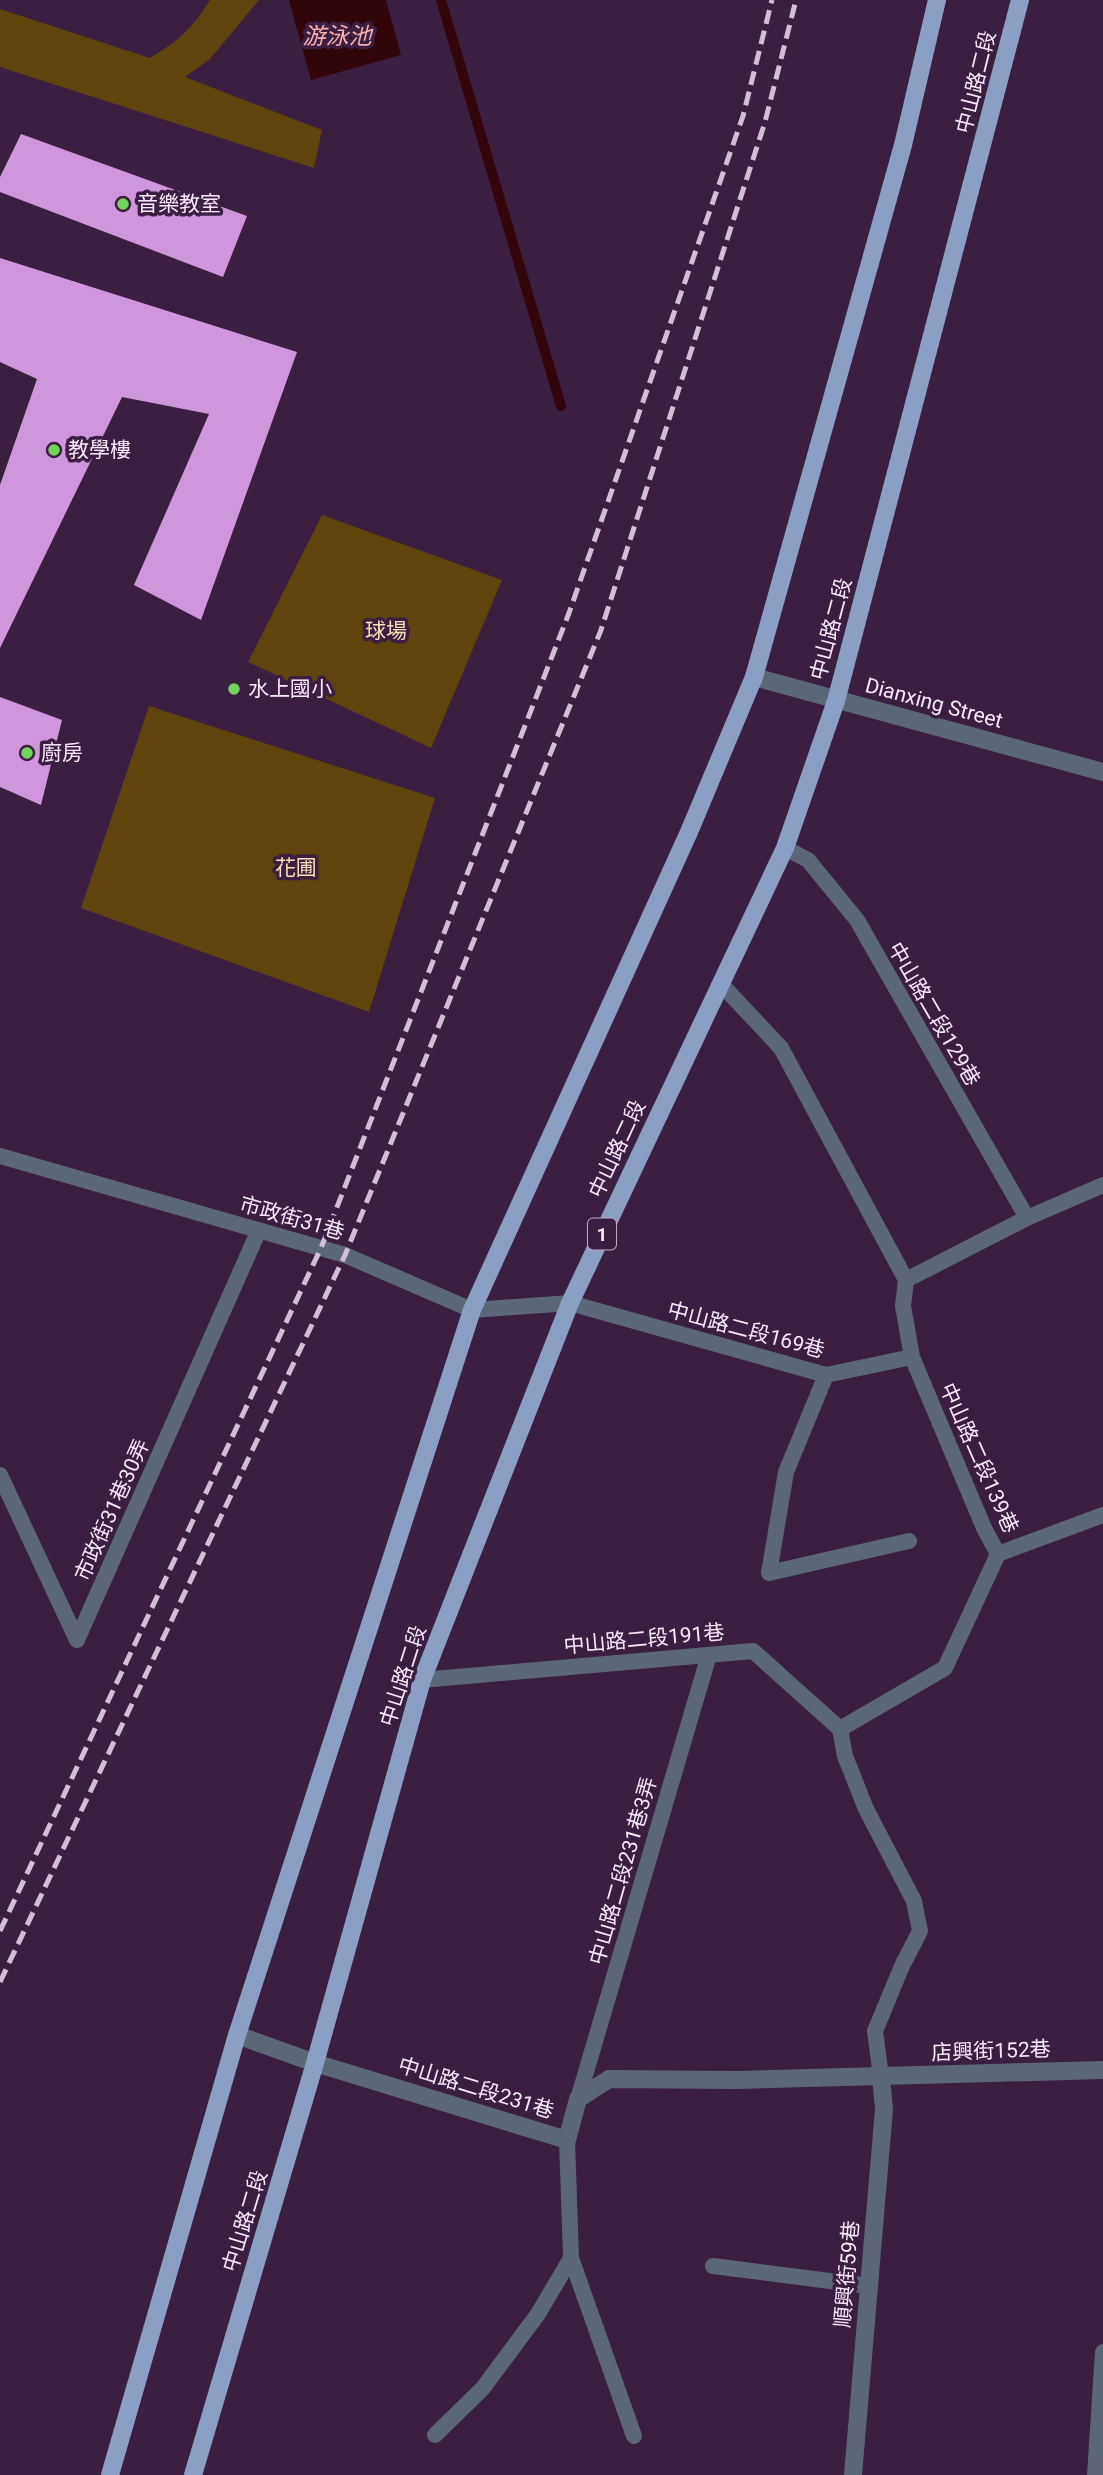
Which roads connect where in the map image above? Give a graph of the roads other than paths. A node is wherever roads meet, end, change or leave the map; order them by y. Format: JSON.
{"nodes":[{"id":1,"x":937,"y":0,"type":"edge"},
{"id":2,"x":1020,"y":0,"type":"edge"},
{"id":3,"x":754,"y":677,"type":"junction"},
{"id":4,"x":836,"y":701,"type":"junction"},
{"id":5,"x":1103,"y":772,"type":"edge"},
{"id":6,"x":785,"y":848,"type":"junction"},
{"id":7,"x":721,"y":984,"type":"junction"},
{"id":8,"x":0,"y":1156,"type":"edge"},
{"id":9,"x":1103,"y":1185,"type":"edge"},
{"id":10,"x":1027,"y":1218,"type":"junction"},
{"id":11,"x":259,"y":1230,"type":"junction"},
{"id":12,"x":906,"y":1280,"type":"junction"},
{"id":13,"x":570,"y":1303,"type":"junction"},
{"id":14,"x":472,"y":1310,"type":"junction"},
{"id":15,"x":912,"y":1357,"type":"junction"},
{"id":16,"x":826,"y":1375,"type":"junction"},
{"id":17,"x":0,"y":1475,"type":"edge"},
{"id":18,"x":1103,"y":1515,"type":"edge"},
{"id":19,"x":909,"y":1541,"type":"dead end"},
{"id":20,"x":998,"y":1554,"type":"junction"},
{"id":21,"x":709,"y":1655,"type":"junction"},
{"id":22,"x":422,"y":1680,"type":"junction"},
{"id":23,"x":840,"y":1729,"type":"junction"},
{"id":24,"x":237,"y":2035,"type":"junction"},
{"id":25,"x":316,"y":2063,"type":"junction"},
{"id":26,"x":1103,"y":2070,"type":"edge"},
{"id":27,"x":881,"y":2077,"type":"junction"},
{"id":28,"x":578,"y":2099,"type":"junction"},
{"id":29,"x":567,"y":2140,"type":"junction"},
{"id":30,"x":571,"y":2258,"type":"junction"},
{"id":31,"x":713,"y":2266,"type":"dead end"},
{"id":32,"x":869,"y":2286,"type":"junction"},
{"id":33,"x":1103,"y":2352,"type":"edge"},
{"id":34,"x":435,"y":2435,"type":"dead end"},
{"id":35,"x":635,"y":2436,"type":"dead end"},
{"id":36,"x":110,"y":2475,"type":"edge"},
{"id":37,"x":193,"y":2475,"type":"edge"},
{"id":38,"x":853,"y":2475,"type":"edge"},
{"id":39,"x":1095,"y":2475,"type":"edge"}],
"edges":[{"from":1,"to":3,"type":"main road"},
{"from":2,"to":4,"type":"main road","name":"中山路二段","number":"1"},
{"from":3,"to":4,"type":"street","name":"Dianxing Street"},
{"from":3,"to":14,"type":"main road"},
{"from":4,"to":5,"type":"street","name":"Dianxing Street"},
{"from":4,"to":6,"type":"main road","name":"中山路二段","number":"1"},
{"from":6,"to":7,"type":"main road","name":"中山路二段","number":"1"},
{"from":6,"to":10,"type":"lane","name":"中山路二段129巷"},
{"from":7,"to":12,"type":"lane","name":"中山路二段139巷"},
{"from":7,"to":13,"type":"main road","name":"中山路二段","number":"1"},
{"from":8,"to":11,"type":"lane","name":"市政街31巷"},
{"from":9,"to":10,"type":"lane"},
{"from":10,"to":12,"type":"lane"},
{"from":11,"to":14,"type":"lane","name":"市政街31巷"},
{"from":11,"to":17,"type":"lane","name":"市政街31巷30弄"},
{"from":12,"to":15,"type":"lane","name":"中山路二段139巷"},
{"from":13,"to":14,"type":"lane","name":"市政街31巷"},
{"from":13,"to":16,"type":"lane","name":"中山路二段169巷"},
{"from":13,"to":22,"type":"main road","name":"中山路二段","number":"1"},
{"from":14,"to":24,"type":"main road"},
{"from":15,"to":16,"type":"lane","name":"中山路二段169巷"},
{"from":15,"to":20,"type":"lane","name":"中山路二段139巷"},
{"from":16,"to":19,"type":"lane"},
{"from":18,"to":20,"type":"lane"},
{"from":20,"to":23,"type":"lane","name":"中山路二段139巷"},
{"from":21,"to":22,"type":"lane","name":"中山路二段191巷"},
{"from":21,"to":23,"type":"lane","name":"中山路二段191巷"},
{"from":21,"to":28,"type":"lane","name":"中山路二段231巷3弄"},
{"from":22,"to":25,"type":"main road","name":"中山路二段","number":"1"},
{"from":23,"to":27,"type":"lane"},
{"from":24,"to":25,"type":"street","name":"中山路二段231巷"},
{"from":24,"to":36,"type":"main road"},
{"from":25,"to":29,"type":"street","name":"中山路二段231巷"},
{"from":25,"to":37,"type":"main road","name":"中山路二段","number":"1"},
{"from":26,"to":27,"type":"street","name":"店興街152巷"},
{"from":27,"to":28,"type":"street","name":"中山路二段231巷"},
{"from":27,"to":32,"type":"street","name":"順興街59巷"},
{"from":28,"to":29,"type":"street","name":"中山路二段231巷"},
{"from":29,"to":30,"type":"lane"},
{"from":30,"to":34,"type":"lane"},
{"from":30,"to":35,"type":"lane"},
{"from":31,"to":32,"type":"lane"},
{"from":32,"to":38,"type":"street","name":"順興街59巷"},
{"from":33,"to":39,"type":"lane"}]}
